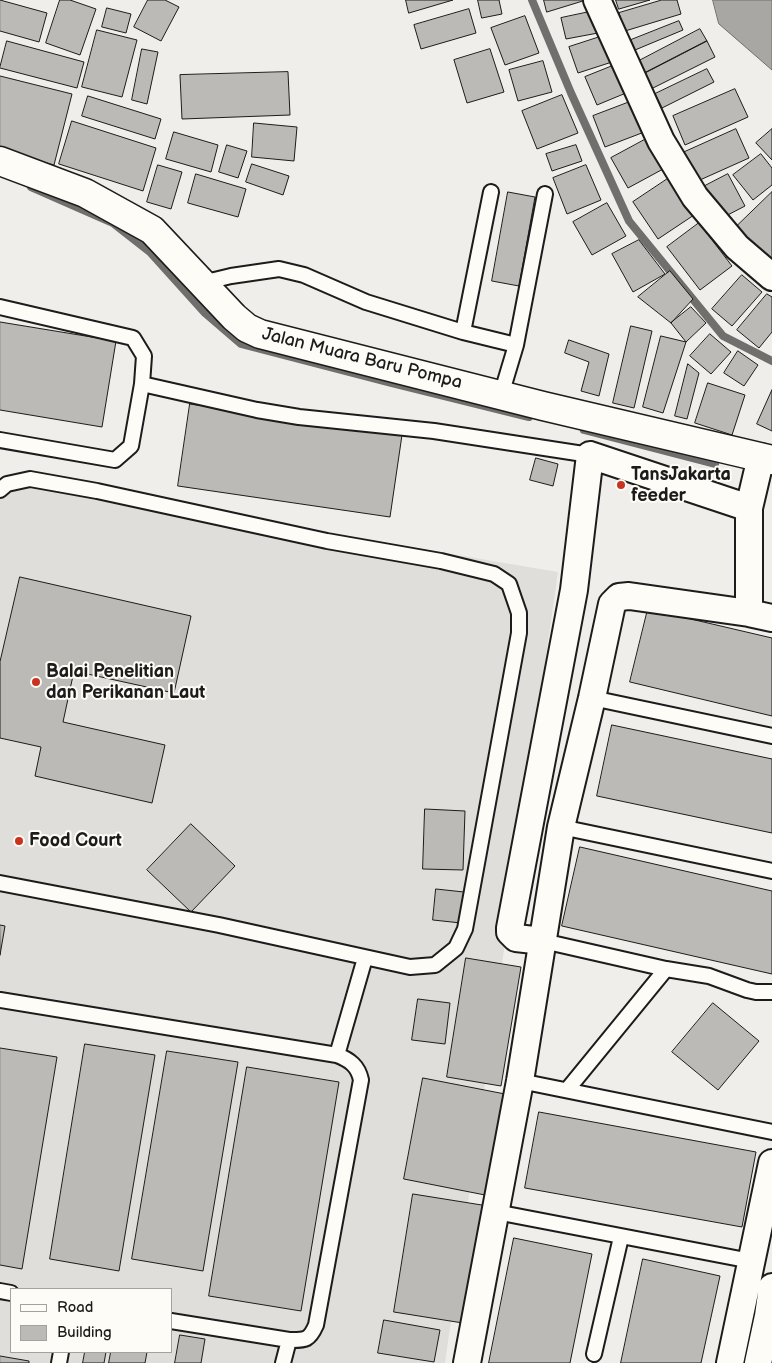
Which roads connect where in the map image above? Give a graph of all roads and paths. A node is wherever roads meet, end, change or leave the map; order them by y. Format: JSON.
{"nodes":[{"id":1,"x":597,"y":0,"type":"edge"},
{"id":2,"x":0,"y":160,"type":"edge"},
{"id":3,"x":491,"y":192,"type":"dead end"},
{"id":4,"x":545,"y":194,"type":"dead end"},
{"id":5,"x":772,"y":277,"type":"edge"},
{"id":6,"x":202,"y":283,"type":"junction"},
{"id":7,"x":0,"y":307,"type":"edge"},
{"id":8,"x":463,"y":332,"type":"junction"},
{"id":9,"x":516,"y":345,"type":"junction"},
{"id":10,"x":142,"y":384,"type":"junction"},
{"id":11,"x":501,"y":395,"type":"junction"},
{"id":12,"x":0,"y":440,"type":"edge"},
{"id":13,"x":590,"y":455,"type":"junction"},
{"id":14,"x":762,"y":464,"type":"edge"},
{"id":15,"x":0,"y":490,"type":"edge"},
{"id":16,"x":749,"y":508,"type":"junction"},
{"id":17,"x":760,"y":616,"type":"edge"},
{"id":18,"x":592,"y":698,"type":"junction"},
{"id":19,"x":772,"y":736,"type":"edge"},
{"id":20,"x":561,"y":828,"type":"junction"},
{"id":21,"x":772,"y":871,"type":"edge"},
{"id":22,"x":0,"y":883,"type":"edge"},
{"id":23,"x":543,"y":941,"type":"junction"},
{"id":24,"x":365,"y":958,"type":"junction"},
{"id":25,"x":666,"y":969,"type":"junction"},
{"id":26,"x":772,"y":992,"type":"edge"},
{"id":27,"x":0,"y":1000,"type":"edge"},
{"id":28,"x":337,"y":1055,"type":"junction"},
{"id":29,"x":520,"y":1080,"type":"junction"},
{"id":30,"x":567,"y":1090,"type":"junction"},
{"id":31,"x":772,"y":1132,"type":"edge"},
{"id":32,"x":772,"y":1163,"type":"edge"},
{"id":33,"x":496,"y":1212,"type":"junction"},
{"id":34,"x":621,"y":1237,"type":"junction"},
{"id":35,"x":751,"y":1261,"type":"junction"},
{"id":36,"x":772,"y":1287,"type":"edge"},
{"id":37,"x":172,"y":1320,"type":"edge"},
{"id":38,"x":289,"y":1340,"type":"junction"},
{"id":39,"x":594,"y":1354,"type":"dead end"},
{"id":40,"x":283,"y":1363,"type":"edge"},
{"id":41,"x":467,"y":1363,"type":"edge"},
{"id":42,"x":730,"y":1363,"type":"edge"},
{"id":43,"x":758,"y":1363,"type":"edge"}],
"edges":[{"from":1,"to":5,"type":"street"},
{"from":2,"to":6,"type":"street","name":"Jalan Muara Baru Pompa"},
{"from":3,"to":8,"type":"lane"},
{"from":4,"to":9,"type":"lane"},
{"from":6,"to":8,"type":"lane"},
{"from":6,"to":11,"type":"street","name":"Jalan Muara Baru Pompa"},
{"from":7,"to":10,"type":"lane"},
{"from":8,"to":9,"type":"lane"},
{"from":9,"to":11,"type":"lane"},
{"from":10,"to":12,"type":"lane"},
{"from":10,"to":13,"type":"lane"},
{"from":11,"to":14,"type":"street","name":"Jalan Muara Baru Pompa"},
{"from":13,"to":16,"type":"street"},
{"from":13,"to":23,"type":"street"},
{"from":14,"to":16,"type":"street"},
{"from":15,"to":24,"type":"lane"},
{"from":16,"to":17,"type":"street"},
{"from":17,"to":18,"type":"street"},
{"from":18,"to":19,"type":"lane"},
{"from":18,"to":20,"type":"street"},
{"from":20,"to":21,"type":"lane"},
{"from":20,"to":23,"type":"street"},
{"from":22,"to":24,"type":"lane"},
{"from":23,"to":25,"type":"lane"},
{"from":23,"to":29,"type":"street"},
{"from":24,"to":28,"type":"lane"},
{"from":25,"to":26,"type":"lane"},
{"from":25,"to":30,"type":"lane"},
{"from":27,"to":28,"type":"lane"},
{"from":28,"to":38,"type":"lane"},
{"from":29,"to":30,"type":"lane"},
{"from":29,"to":33,"type":"street"},
{"from":30,"to":31,"type":"lane"},
{"from":32,"to":35,"type":"street"},
{"from":33,"to":34,"type":"lane"},
{"from":33,"to":41,"type":"street"},
{"from":34,"to":35,"type":"lane"},
{"from":34,"to":39,"type":"lane"},
{"from":35,"to":42,"type":"street"},
{"from":36,"to":43,"type":"street"},
{"from":37,"to":38,"type":"lane"},
{"from":38,"to":40,"type":"lane"}]}
